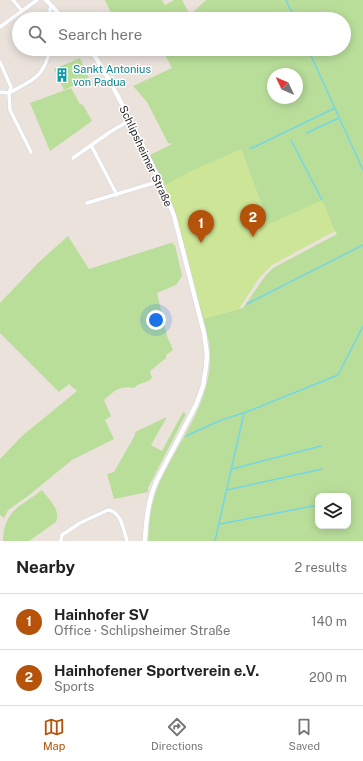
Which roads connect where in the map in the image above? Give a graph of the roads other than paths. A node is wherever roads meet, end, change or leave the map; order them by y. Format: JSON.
{"nodes":[{"id":1,"x":13,"y":0,"type":"edge"},
{"id":2,"x":37,"y":0,"type":"edge"},
{"id":3,"x":46,"y":0,"type":"edge"},
{"id":4,"x":51,"y":6,"type":"junction"},
{"id":5,"x":22,"y":11,"type":"joint"},
{"id":6,"x":50,"y":12,"type":"edge"},
{"id":7,"x":57,"y":12,"type":"edge"},
{"id":8,"x":12,"y":18,"type":"edge"},
{"id":9,"x":0,"y":27,"type":"edge"},
{"id":10,"x":48,"y":56,"type":"edge"},
{"id":11,"x":94,"y":56,"type":"edge"},
{"id":12,"x":0,"y":62,"type":"edge"},
{"id":13,"x":0,"y":92,"type":"edge"},
{"id":14,"x":9,"y":93,"type":"junction"},
{"id":15,"x":130,"y":120,"type":"junction"},
{"id":16,"x":91,"y":146,"type":"junction"},
{"id":17,"x":31,"y":152,"type":"dead end"},
{"id":18,"x":72,"y":158,"type":"dead end"},
{"id":19,"x":160,"y":181,"type":"junction"},
{"id":20,"x":117,"y":194,"type":"junction"},
{"id":21,"x":86,"y":203,"type":"dead end"},
{"id":22,"x":61,"y":541,"type":"edge"},
{"id":23,"x":127,"y":541,"type":"edge"},
{"id":24,"x":145,"y":541,"type":"edge"}],
"edges":[{"from":1,"to":5,"type":"street"},
{"from":2,"to":5,"type":"street"},
{"from":3,"to":4,"type":"street"},
{"from":4,"to":6,"type":"street"},
{"from":4,"to":7,"type":"street"},
{"from":8,"to":9,"type":"street"},
{"from":10,"to":14,"type":"street"},
{"from":11,"to":15,"type":"street","name":"Schlipsheimer Straße"},
{"from":12,"to":14,"type":"street"},
{"from":13,"to":14,"type":"street"},
{"from":14,"to":17,"type":"street"},
{"from":15,"to":16,"type":"street"},
{"from":15,"to":19,"type":"street","name":"Schlipsheimer Straße"},
{"from":16,"to":18,"type":"street"},
{"from":16,"to":20,"type":"street"},
{"from":19,"to":20,"type":"street"},
{"from":19,"to":24,"type":"street","name":"Schlipsheimer Straße"},
{"from":20,"to":21,"type":"street"},
{"from":22,"to":23,"type":"street"}]}
